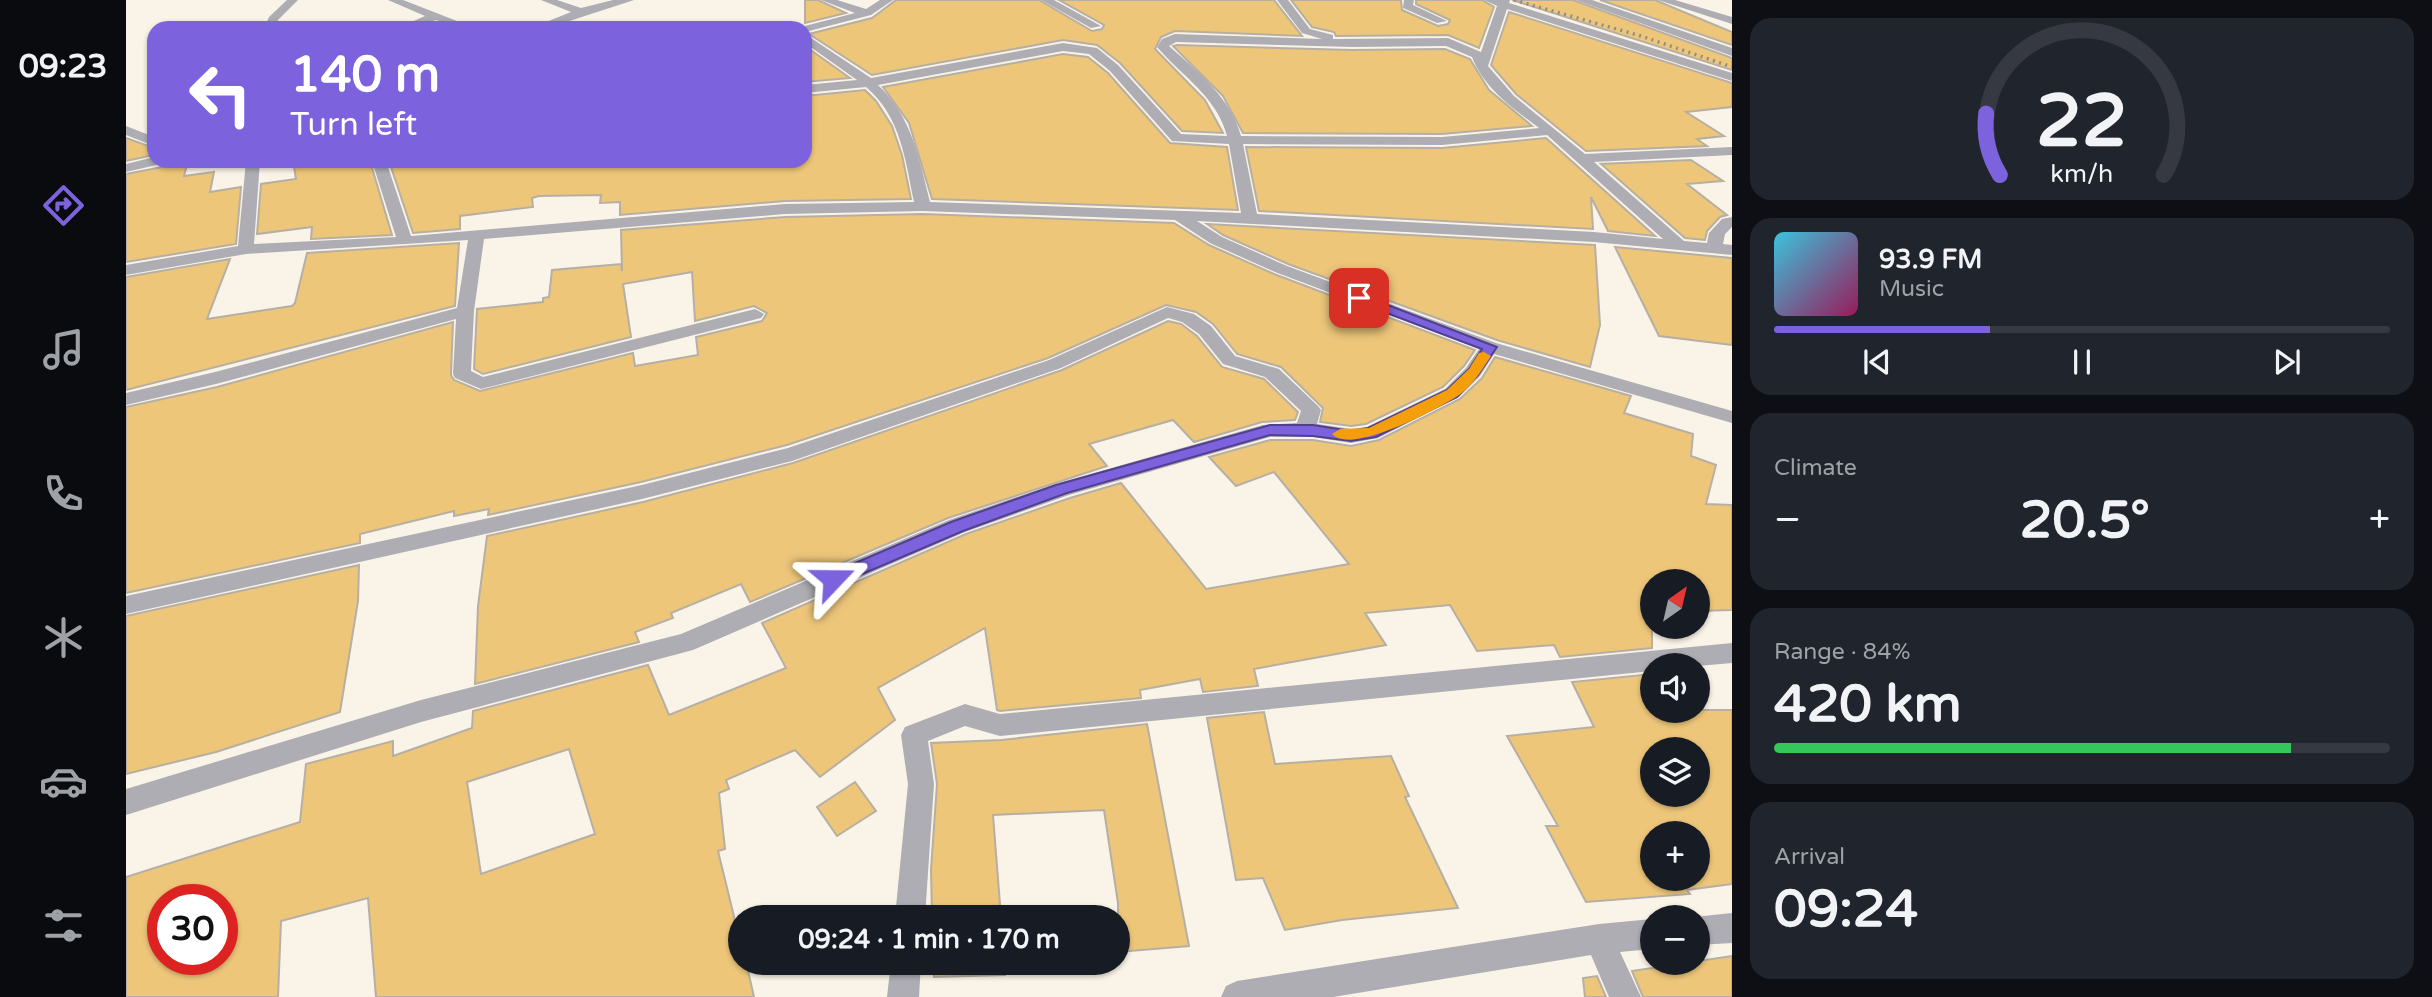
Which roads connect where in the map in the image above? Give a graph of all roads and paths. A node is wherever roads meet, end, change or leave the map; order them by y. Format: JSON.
{"nodes":[{"id":1,"x":293,"y":0,"type":"edge"},
{"id":2,"x":393,"y":0,"type":"edge"},
{"id":3,"x":546,"y":0,"type":"edge"},
{"id":4,"x":629,"y":0,"type":"edge"},
{"id":5,"x":826,"y":0,"type":"edge"},
{"id":6,"x":888,"y":0,"type":"edge"},
{"id":7,"x":1046,"y":0,"type":"edge"},
{"id":8,"x":1282,"y":0,"type":"edge"},
{"id":9,"x":1409,"y":0,"type":"edge"},
{"id":10,"x":1489,"y":0,"type":"edge"},
{"id":11,"x":1581,"y":0,"type":"edge"},
{"id":12,"x":1664,"y":0,"type":"edge"},
{"id":13,"x":1504,"y":2,"type":"edge"},
{"id":14,"x":581,"y":12,"type":"junction"},
{"id":15,"x":866,"y":13,"type":"junction"},
{"id":16,"x":435,"y":16,"type":"junction"},
{"id":17,"x":272,"y":21,"type":"edge"},
{"id":18,"x":422,"y":21,"type":"edge"},
{"id":19,"x":449,"y":21,"type":"edge"},
{"id":20,"x":556,"y":21,"type":"edge"},
{"id":21,"x":1441,"y":21,"type":"dead end"},
{"id":22,"x":1732,"y":21,"type":"edge"},
{"id":23,"x":1096,"y":26,"type":"dead end"},
{"id":24,"x":812,"y":27,"type":"edge"},
{"id":25,"x":812,"y":43,"type":"edge"},
{"id":26,"x":1352,"y":43,"type":"junction"},
{"id":27,"x":1732,"y":52,"type":"edge"},
{"id":28,"x":1480,"y":68,"type":"junction"},
{"id":29,"x":1732,"y":77,"type":"edge"},
{"id":30,"x":866,"y":83,"type":"junction"},
{"id":31,"x":812,"y":88,"type":"edge"},
{"id":32,"x":126,"y":130,"type":"edge"},
{"id":33,"x":1551,"y":131,"type":"junction"},
{"id":34,"x":147,"y":139,"type":"edge"},
{"id":35,"x":1234,"y":141,"type":"junction"},
{"id":36,"x":1732,"y":151,"type":"edge"},
{"id":37,"x":1581,"y":158,"type":"junction"},
{"id":38,"x":147,"y":163,"type":"edge"},
{"id":39,"x":126,"y":168,"type":"edge"},
{"id":40,"x":252,"y":168,"type":"edge"},
{"id":41,"x":381,"y":168,"type":"edge"},
{"id":42,"x":923,"y":206,"type":"junction"},
{"id":43,"x":1176,"y":214,"type":"junction"},
{"id":44,"x":1250,"y":218,"type":"junction"},
{"id":45,"x":1732,"y":222,"type":"edge"},
{"id":46,"x":477,"y":233,"type":"junction"},
{"id":47,"x":405,"y":241,"type":"junction"},
{"id":48,"x":1679,"y":245,"type":"junction"},
{"id":49,"x":1714,"y":248,"type":"junction"},
{"id":50,"x":246,"y":249,"type":"junction"},
{"id":51,"x":1732,"y":250,"type":"edge"},
{"id":52,"x":126,"y":270,"type":"edge"},
{"id":53,"x":465,"y":311,"type":"junction"},
{"id":54,"x":755,"y":314,"type":"dead end"},
{"id":55,"x":1490,"y":347,"type":"junction"},
{"id":56,"x":126,"y":398,"type":"edge"},
{"id":57,"x":1732,"y":417,"type":"edge"},
{"id":58,"x":1305,"y":431,"type":"junction"},
{"id":59,"x":126,"y":605,"type":"edge"},
{"id":60,"x":1732,"y":653,"type":"edge"},
{"id":61,"x":126,"y":802,"type":"edge"},
{"id":62,"x":911,"y":905,"type":"edge"},
{"id":63,"x":1732,"y":928,"type":"edge"},
{"id":64,"x":1710,"y":929,"type":"edge"},
{"id":65,"x":1640,"y":935,"type":"edge"},
{"id":66,"x":1599,"y":939,"type":"junction"},
{"id":67,"x":905,"y":975,"type":"edge"},
{"id":68,"x":1252,"y":996,"type":"edge"},
{"id":69,"x":903,"y":997,"type":"edge"},
{"id":70,"x":1625,"y":997,"type":"edge"}],
"edges":[{"from":1,"to":17,"type":"street"},
{"from":2,"to":16,"type":"street"},
{"from":3,"to":14,"type":"street"},
{"from":4,"to":14,"type":"street"},
{"from":5,"to":15,"type":"street"},
{"from":6,"to":15,"type":"street"},
{"from":7,"to":23,"type":"street"},
{"from":8,"to":26,"type":"street"},
{"from":9,"to":21,"type":"street"},
{"from":10,"to":13,"type":"street"},
{"from":11,"to":27,"type":"street"},
{"from":12,"to":22,"type":"street"},
{"from":13,"to":28,"type":"street"},
{"from":13,"to":29,"type":"street"},
{"from":14,"to":20,"type":"street"},
{"from":15,"to":24,"type":"street"},
{"from":16,"to":18,"type":"street"},
{"from":16,"to":19,"type":"street"},
{"from":25,"to":30,"type":"street"},
{"from":26,"to":28,"type":"street"},
{"from":26,"to":35,"type":"street"},
{"from":28,"to":33,"type":"street"},
{"from":30,"to":31,"type":"street"},
{"from":30,"to":35,"type":"street"},
{"from":30,"to":42,"type":"street"},
{"from":32,"to":34,"type":"street"},
{"from":33,"to":35,"type":"street"},
{"from":33,"to":37,"type":"street"},
{"from":35,"to":44,"type":"street"},
{"from":36,"to":37,"type":"street"},
{"from":37,"to":48,"type":"street"},
{"from":38,"to":39,"type":"street"},
{"from":40,"to":50,"type":"street"},
{"from":41,"to":47,"type":"street"},
{"from":42,"to":43,"type":"street"},
{"from":42,"to":46,"type":"street"},
{"from":43,"to":44,"type":"street"},
{"from":43,"to":55,"type":"street"},
{"from":44,"to":48,"type":"street"},
{"from":45,"to":49,"type":"street"},
{"from":46,"to":47,"type":"street"},
{"from":46,"to":53,"type":"street"},
{"from":47,"to":50,"type":"street"},
{"from":48,"to":49,"type":"street"},
{"from":49,"to":51,"type":"street"},
{"from":50,"to":52,"type":"street"},
{"from":53,"to":54,"type":"street"},
{"from":53,"to":56,"type":"street"},
{"from":55,"to":57,"type":"street"},
{"from":55,"to":58,"type":"street"},
{"from":58,"to":59,"type":"street"},
{"from":58,"to":61,"type":"street"},
{"from":60,"to":62,"type":"street"},
{"from":63,"to":64,"type":"street"},
{"from":65,"to":66,"type":"street"},
{"from":66,"to":68,"type":"street"},
{"from":66,"to":70,"type":"street"},
{"from":67,"to":69,"type":"street"}]}
